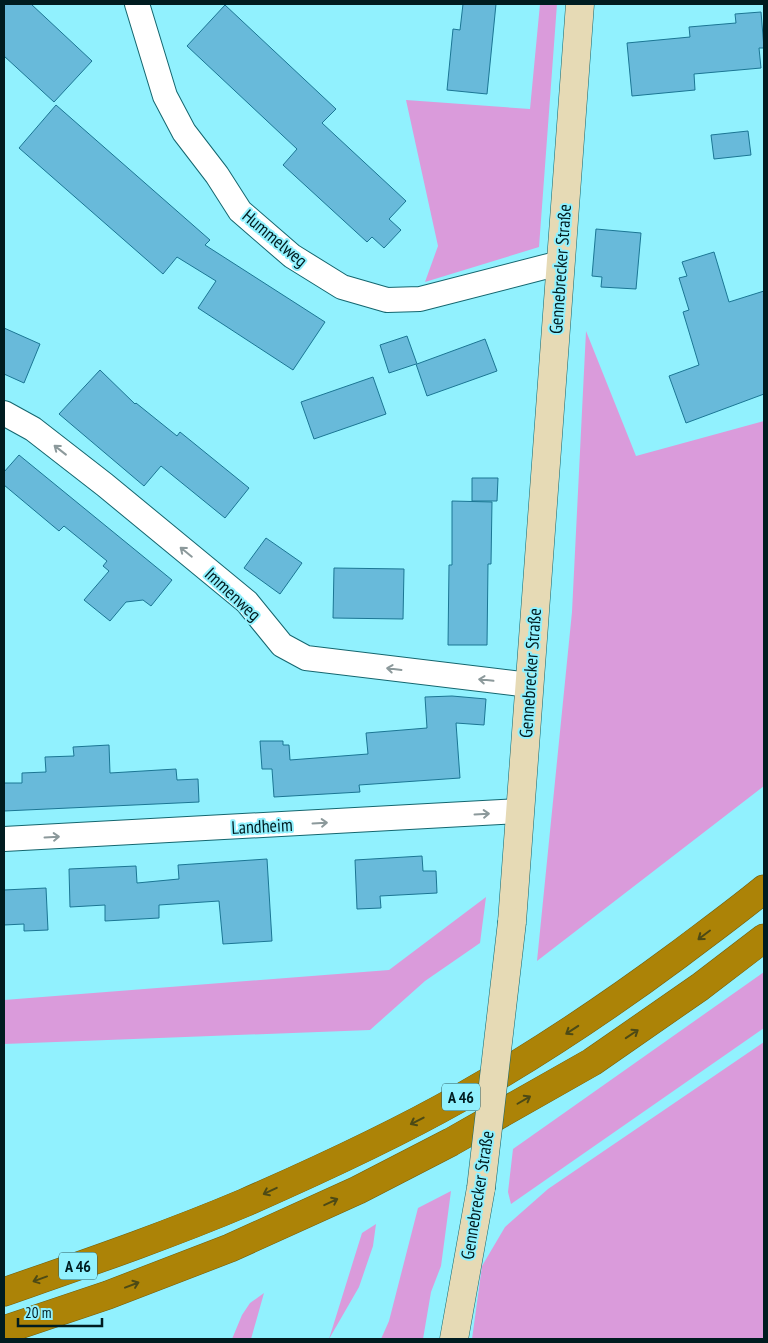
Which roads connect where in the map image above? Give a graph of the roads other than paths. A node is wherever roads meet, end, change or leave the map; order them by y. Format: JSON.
{"nodes":[{"id":1,"x":137,"y":4,"type":"edge"},
{"id":2,"x":580,"y":4,"type":"edge"},
{"id":3,"x":560,"y":263,"type":"junction"},
{"id":4,"x":4,"y":413,"type":"edge"},
{"id":5,"x":530,"y":685,"type":"junction"},
{"id":6,"x":520,"y":811,"type":"junction"},
{"id":7,"x":4,"y":839,"type":"edge"},
{"id":8,"x":764,"y":889,"type":"edge"},
{"id":9,"x":764,"y":938,"type":"edge"},
{"id":10,"x":4,"y":1292,"type":"edge"},
{"id":11,"x":4,"y":1330,"type":"edge"},
{"id":12,"x":454,"y":1339,"type":"edge"}],
"edges":[{"from":1,"to":3,"type":"street","name":"Hummelweg"},
{"from":2,"to":3,"type":"main road","name":"Gennebrecker Straße"},
{"from":3,"to":5,"type":"main road","name":"Gennebrecker Straße"},
{"from":5,"to":4,"type":"street","name":"Immenweg","one_way":true},
{"from":5,"to":6,"type":"main road","name":"Gennebrecker Straße"},
{"from":7,"to":6,"type":"street","name":"Landheim","one_way":true},
{"from":6,"to":12,"type":"main road","name":"Gennebrecker Straße","bridge":true},
{"from":8,"to":10,"type":"highway","number":"A 46","one_way":true},
{"from":11,"to":9,"type":"highway","number":"A 46","one_way":true}]}
